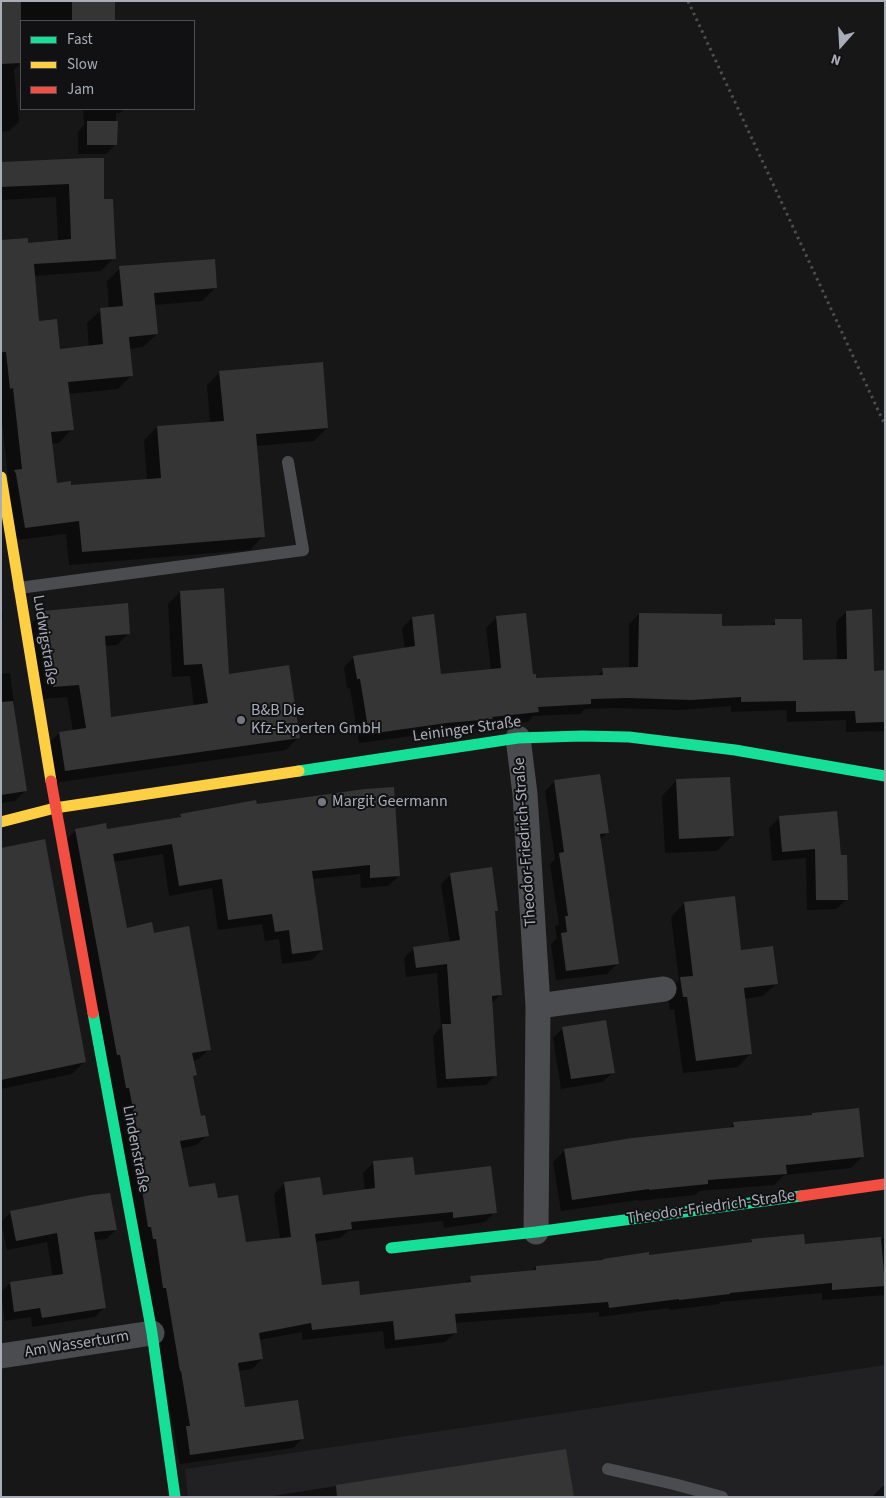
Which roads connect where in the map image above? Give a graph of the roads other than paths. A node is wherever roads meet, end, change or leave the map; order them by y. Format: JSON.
{"nodes":[{"id":1,"x":288,"y":462,"type":"dead end"},
{"id":2,"x":1,"y":477,"type":"edge"},
{"id":3,"x":6,"y":538,"type":"edge"},
{"id":4,"x":19,"y":588,"type":"junction"},
{"id":5,"x":518,"y":738,"type":"junction"},
{"id":6,"x":885,"y":776,"type":"edge"},
{"id":7,"x":55,"y":808,"type":"junction"},
{"id":8,"x":1,"y":822,"type":"edge"},
{"id":9,"x":664,"y":989,"type":"dead end"},
{"id":10,"x":538,"y":1006,"type":"junction"},
{"id":11,"x":885,"y":1184,"type":"edge"},
{"id":12,"x":536,"y":1232,"type":"junction"},
{"id":13,"x":391,"y":1248,"type":"dead end"},
{"id":14,"x":152,"y":1333,"type":"junction"},
{"id":15,"x":1,"y":1356,"type":"edge"},
{"id":16,"x":608,"y":1469,"type":"dead end"},
{"id":17,"x":175,"y":1497,"type":"edge"},
{"id":18,"x":722,"y":1497,"type":"edge"}],
"edges":[{"from":1,"to":4,"type":"lane"},
{"from":2,"to":3,"type":"street","name":"Ludwigstraße"},
{"from":3,"to":4,"type":"street","name":"Ludwigstraße"},
{"from":4,"to":7,"type":"street","name":"Ludwigstraße"},
{"from":5,"to":6,"type":"street","name":"Leininger Straße"},
{"from":5,"to":7,"type":"street","name":"Leininger Straße"},
{"from":5,"to":10,"type":"street","name":"Theodor-Friedrich-Straße"},
{"from":7,"to":8,"type":"street","name":"Leininger Straße"},
{"from":7,"to":14,"type":"street","name":"Lindenstraße"},
{"from":9,"to":10,"type":"street"},
{"from":10,"to":12,"type":"street","name":"Theodor-Friedrich-Straße"},
{"from":11,"to":12,"type":"street","name":"Theodor-Friedrich-Straße"},
{"from":12,"to":13,"type":"street","name":"Theodor-Friedrich-Straße"},
{"from":14,"to":15,"type":"street","name":"Am Wasserturm"},
{"from":14,"to":17,"type":"street","name":"Lindenstraße"},
{"from":16,"to":18,"type":"lane"}]}
